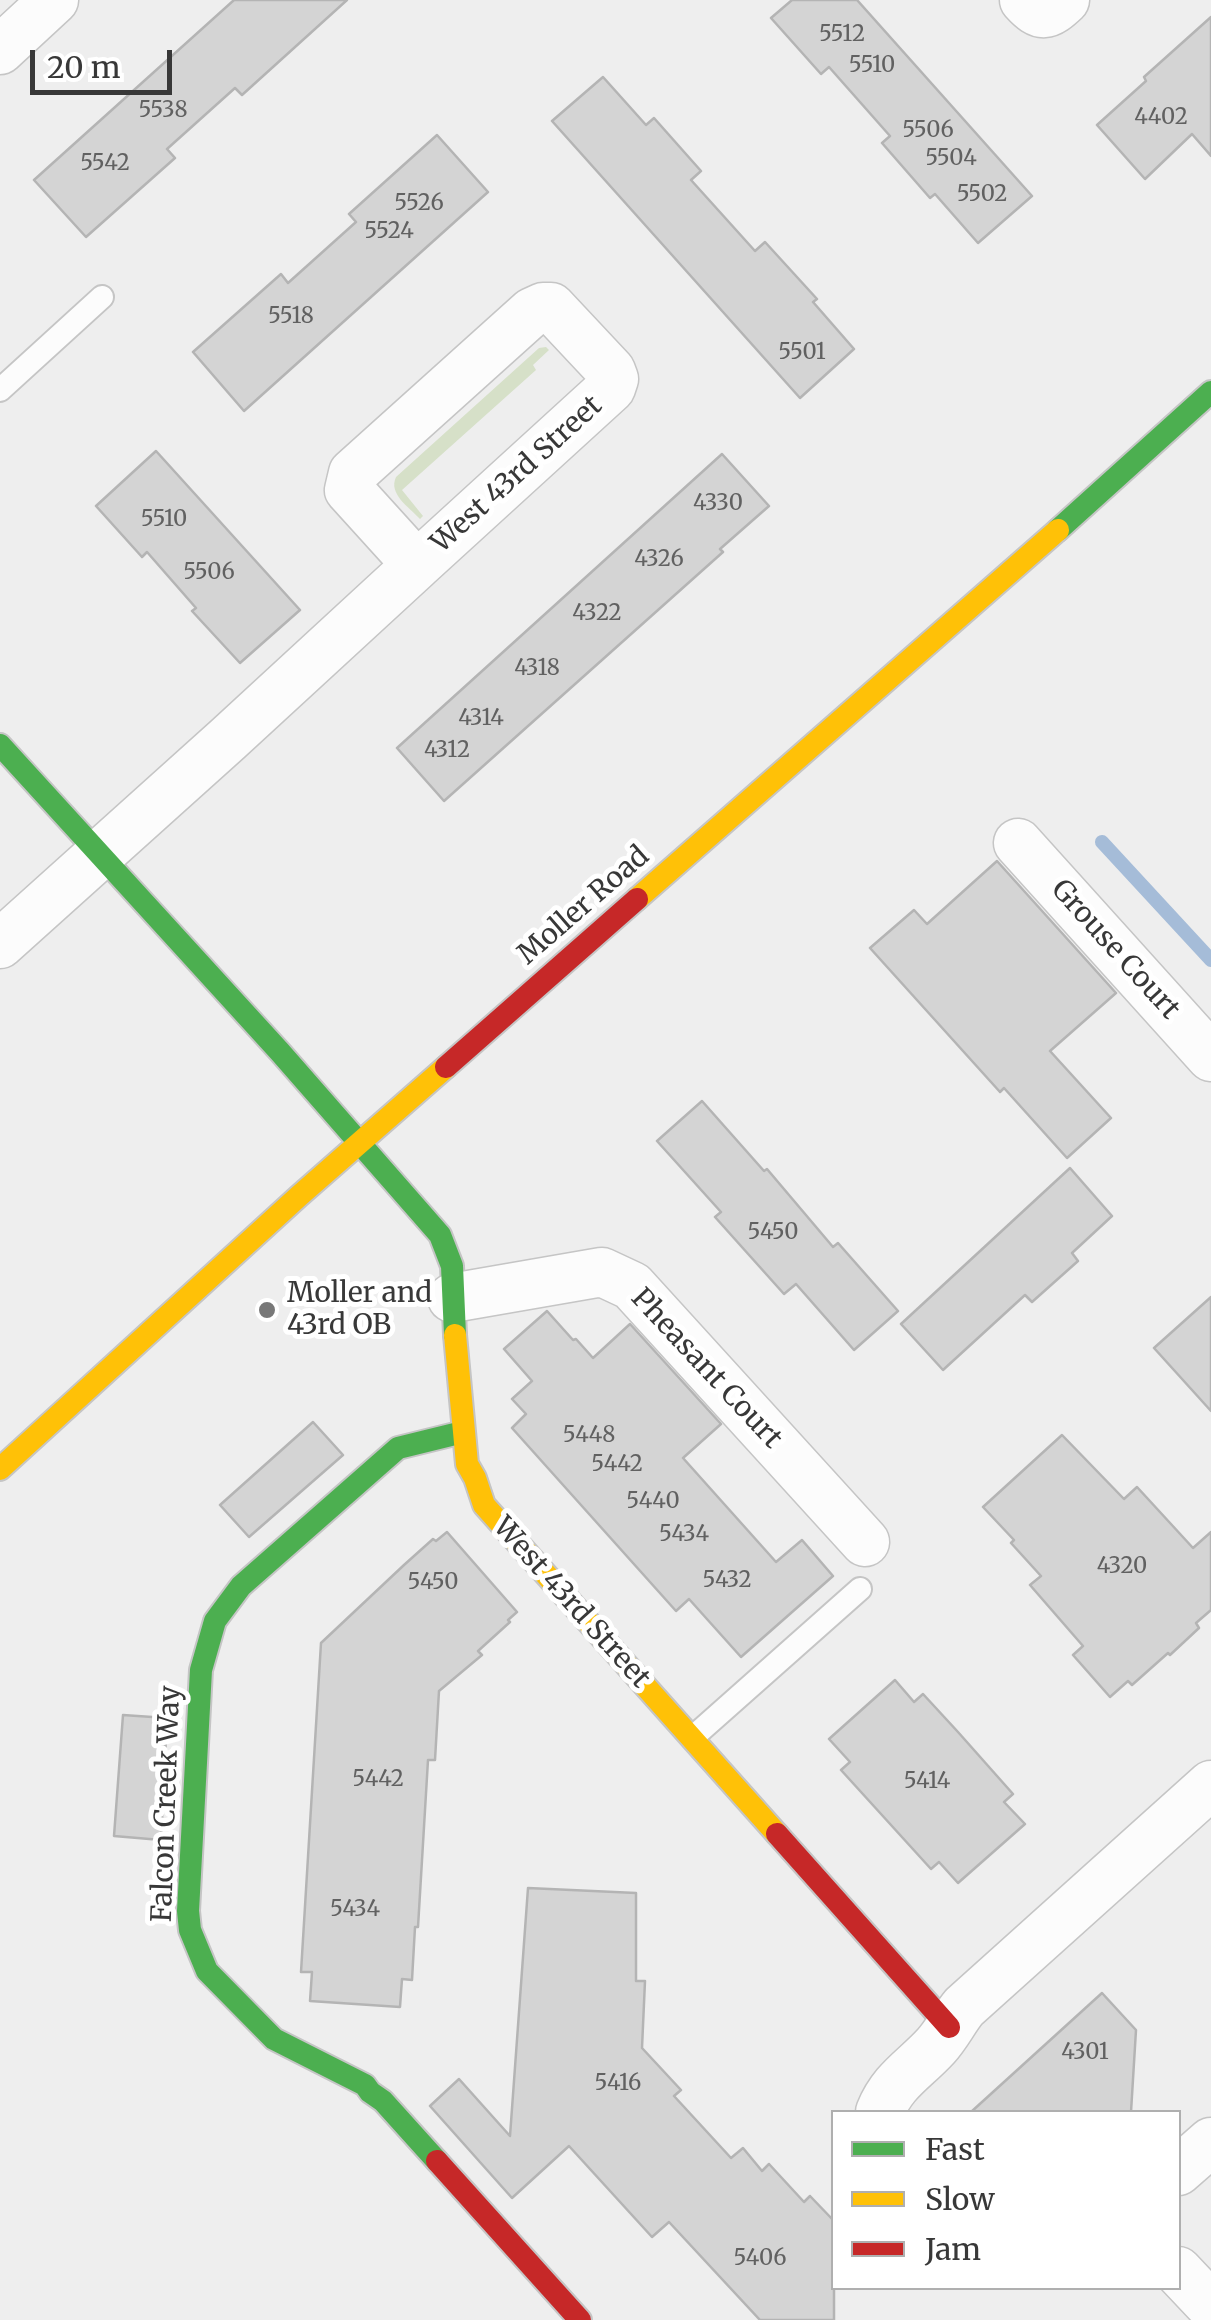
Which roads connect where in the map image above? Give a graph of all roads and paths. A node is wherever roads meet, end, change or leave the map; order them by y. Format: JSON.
{"nodes":[{"id":1,"x":54,"y":0,"type":"edge"},
{"id":2,"x":1024,"y":0,"type":"edge"},
{"id":3,"x":1065,"y":0,"type":"edge"},
{"id":4,"x":0,"y":50,"type":"edge"},
{"id":5,"x":102,"y":297,"type":"dead end"},
{"id":6,"x":0,"y":390,"type":"edge"},
{"id":7,"x":1211,"y":392,"type":"edge"},
{"id":8,"x":417,"y":565,"type":"junction"},
{"id":9,"x":0,"y":745,"type":"edge"},
{"id":10,"x":1018,"y":843,"type":"dead end"},
{"id":11,"x":99,"y":855,"type":"junction"},
{"id":12,"x":0,"y":944,"type":"edge"},
{"id":13,"x":1211,"y":1057,"type":"edge"},
{"id":14,"x":360,"y":1142,"type":"junction"},
{"id":15,"x":452,"y":1298,"type":"junction"},
{"id":16,"x":463,"y":1432,"type":"junction"},
{"id":17,"x":0,"y":1468,"type":"edge"},
{"id":18,"x":865,"y":1542,"type":"dead end"},
{"id":19,"x":860,"y":1588,"type":"dead end"},
{"id":20,"x":692,"y":1738,"type":"junction"},
{"id":21,"x":1205,"y":1802,"type":"edge"},
{"id":22,"x":949,"y":2027,"type":"junction"},
{"id":23,"x":881,"y":2110,"type":"edge"},
{"id":24,"x":1211,"y":2142,"type":"edge"},
{"id":25,"x":1181,"y":2168,"type":"edge"},
{"id":26,"x":1181,"y":2274,"type":"edge"},
{"id":27,"x":1211,"y":2306,"type":"edge"},
{"id":28,"x":580,"y":2320,"type":"edge"}],
"edges":[{"from":1,"to":4,"type":"street"},
{"from":2,"to":3,"type":"street"},
{"from":5,"to":6,"type":"lane"},
{"from":7,"to":14,"type":"street","name":"Moller Road"},
{"from":8,"to":8,"type":"street","name":"West 43rd Street"},
{"from":8,"to":11,"type":"street","name":"West 43rd Street"},
{"from":9,"to":11,"type":"street","name":"West 43rd Street"},
{"from":10,"to":13,"type":"street","name":"Grouse Court"},
{"from":11,"to":12,"type":"street","name":"West 43rd Street"},
{"from":11,"to":14,"type":"street","name":"West 43rd Street"},
{"from":14,"to":15,"type":"street","name":"West 43rd Street"},
{"from":14,"to":17,"type":"street","name":"Moller Road"},
{"from":15,"to":16,"type":"street","name":"West 43rd Street"},
{"from":15,"to":18,"type":"street","name":"Pheasant Court"},
{"from":16,"to":20,"type":"street","name":"West 43rd Street"},
{"from":16,"to":28,"type":"street","name":"Falcon Creek Way"},
{"from":19,"to":20,"type":"lane"},
{"from":20,"to":22,"type":"street","name":"West 43rd Street"},
{"from":21,"to":22,"type":"street"},
{"from":22,"to":23,"type":"street"},
{"from":24,"to":25,"type":"street"},
{"from":26,"to":27,"type":"street"}]}
